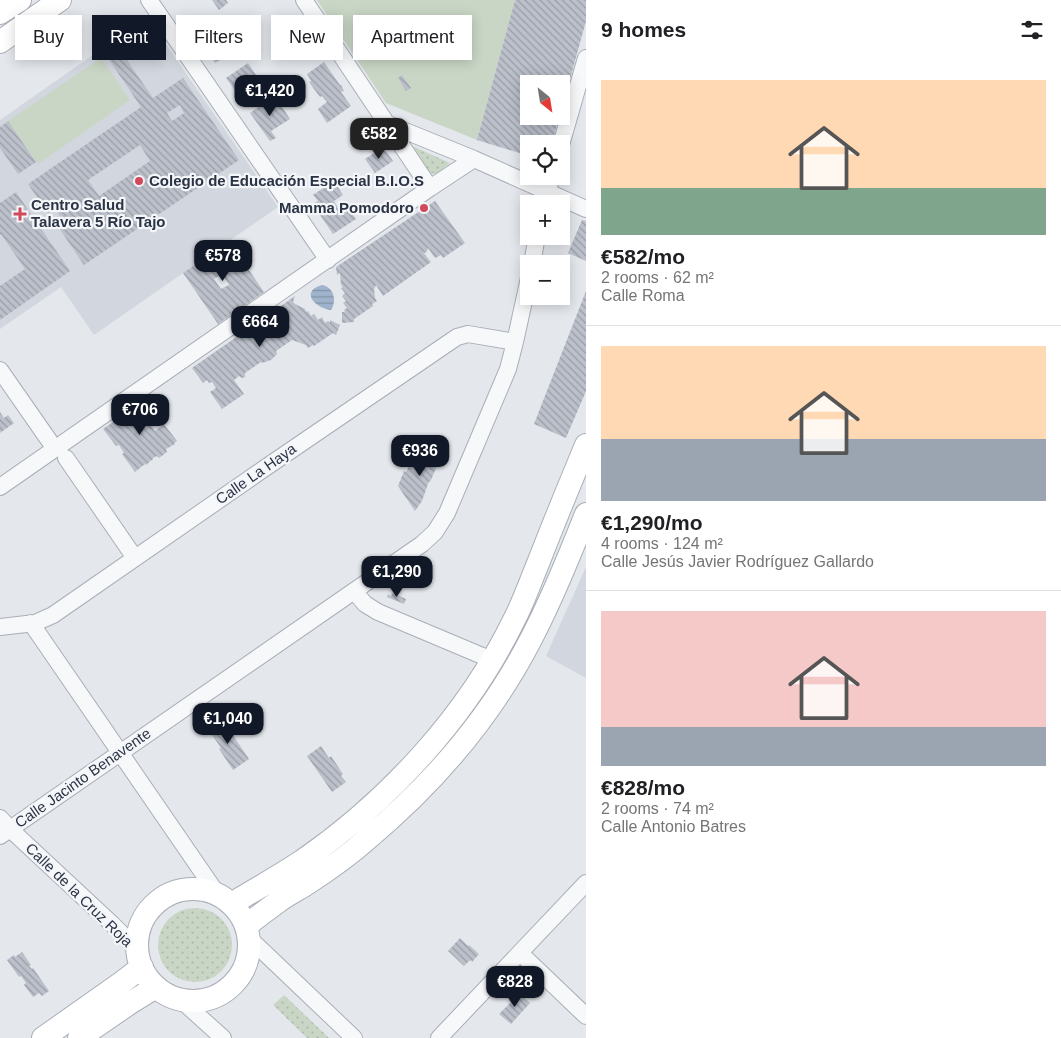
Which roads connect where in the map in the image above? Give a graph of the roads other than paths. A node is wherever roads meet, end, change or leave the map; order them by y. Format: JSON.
{"nodes":[{"id":1,"x":20,"y":0,"type":"edge"},
{"id":2,"x":60,"y":0,"type":"edge"},
{"id":3,"x":149,"y":0,"type":"edge"},
{"id":4,"x":304,"y":0,"type":"edge"},
{"id":5,"x":0,"y":14,"type":"edge"},
{"id":6,"x":0,"y":42,"type":"edge"},
{"id":7,"x":586,"y":58,"type":"edge"},
{"id":8,"x":388,"y":124,"type":"junction"},
{"id":9,"x":564,"y":135,"type":"edge"},
{"id":10,"x":474,"y":160,"type":"junction"},
{"id":11,"x":430,"y":188,"type":"junction"},
{"id":12,"x":540,"y":195,"type":"edge"},
{"id":13,"x":570,"y":205,"type":"edge"},
{"id":14,"x":586,"y":209,"type":"edge"},
{"id":15,"x":328,"y":260,"type":"junction"},
{"id":16,"x":523,"y":305,"type":"edge"},
{"id":17,"x":515,"y":342,"type":"junction"},
{"id":18,"x":0,"y":370,"type":"edge"},
{"id":19,"x":586,"y":445,"type":"edge"},
{"id":20,"x":60,"y":454,"type":"junction"},
{"id":21,"x":0,"y":487,"type":"edge"},
{"id":22,"x":586,"y":514,"type":"edge"},
{"id":23,"x":135,"y":558,"type":"junction"},
{"id":24,"x":354,"y":591,"type":"junction"},
{"id":25,"x":31,"y":623,"type":"junction"},
{"id":26,"x":0,"y":627,"type":"edge"},
{"id":27,"x":492,"y":660,"type":"junction"},
{"id":28,"x":119,"y":753,"type":"junction"},
{"id":29,"x":3,"y":828,"type":"edge"},
{"id":30,"x":586,"y":883,"type":"edge"},
{"id":31,"x":224,"y":899,"type":"junction"},
{"id":32,"x":247,"y":932,"type":"junction"},
{"id":33,"x":520,"y":953,"type":"junction"},
{"id":34,"x":140,"y":959,"type":"junction"},
{"id":35,"x":156,"y":987,"type":"junction"},
{"id":36,"x":181,"y":1000,"type":"junction"},
{"id":37,"x":586,"y":1016,"type":"edge"},
{"id":38,"x":43,"y":1038,"type":"edge"},
{"id":39,"x":79,"y":1038,"type":"edge"},
{"id":40,"x":223,"y":1038,"type":"edge"},
{"id":41,"x":354,"y":1038,"type":"edge"},
{"id":42,"x":439,"y":1038,"type":"edge"}],
"edges":[{"from":1,"to":5,"type":"street"},
{"from":2,"to":6,"type":"street"},
{"from":3,"to":15,"type":"street"},
{"from":4,"to":8,"type":"street"},
{"from":7,"to":9,"type":"street"},
{"from":8,"to":10,"type":"street"},
{"from":8,"to":11,"type":"street"},
{"from":10,"to":11,"type":"street"},
{"from":10,"to":12,"type":"street"},
{"from":11,"to":15,"type":"street"},
{"from":13,"to":14,"type":"street"},
{"from":15,"to":20,"type":"street"},
{"from":16,"to":17,"type":"street","name":"Calle Jacinto Benavente"},
{"from":17,"to":23,"type":"street","name":"Calle La Haya"},
{"from":17,"to":24,"type":"street","name":"Calle Jacinto Benavente"},
{"from":18,"to":20,"type":"street"},
{"from":19,"to":27,"type":"street"},
{"from":20,"to":21,"type":"street"},
{"from":20,"to":23,"type":"street"},
{"from":22,"to":32,"type":"street"},
{"from":23,"to":25,"type":"street","name":"Calle La Haya"},
{"from":24,"to":27,"type":"street"},
{"from":24,"to":28,"type":"street","name":"Calle Jacinto Benavente"},
{"from":25,"to":26,"type":"street","name":"Calle La Haya"},
{"from":25,"to":28,"type":"street"},
{"from":27,"to":31,"type":"street"},
{"from":28,"to":29,"type":"street","name":"Calle Jacinto Benavente"},
{"from":28,"to":31,"type":"street"},
{"from":29,"to":34,"type":"street","name":"Calle de la Cruz Roja"},
{"from":30,"to":33,"type":"street"},
{"from":31,"to":32,"type":"street"},
{"from":31,"to":34,"type":"street"},
{"from":32,"to":36,"type":"street"},
{"from":32,"to":41,"type":"street"},
{"from":33,"to":37,"type":"street"},
{"from":33,"to":42,"type":"street"},
{"from":34,"to":35,"type":"street"},
{"from":34,"to":38,"type":"street"},
{"from":35,"to":36,"type":"street"},
{"from":35,"to":39,"type":"street"},
{"from":36,"to":40,"type":"street"}]}
